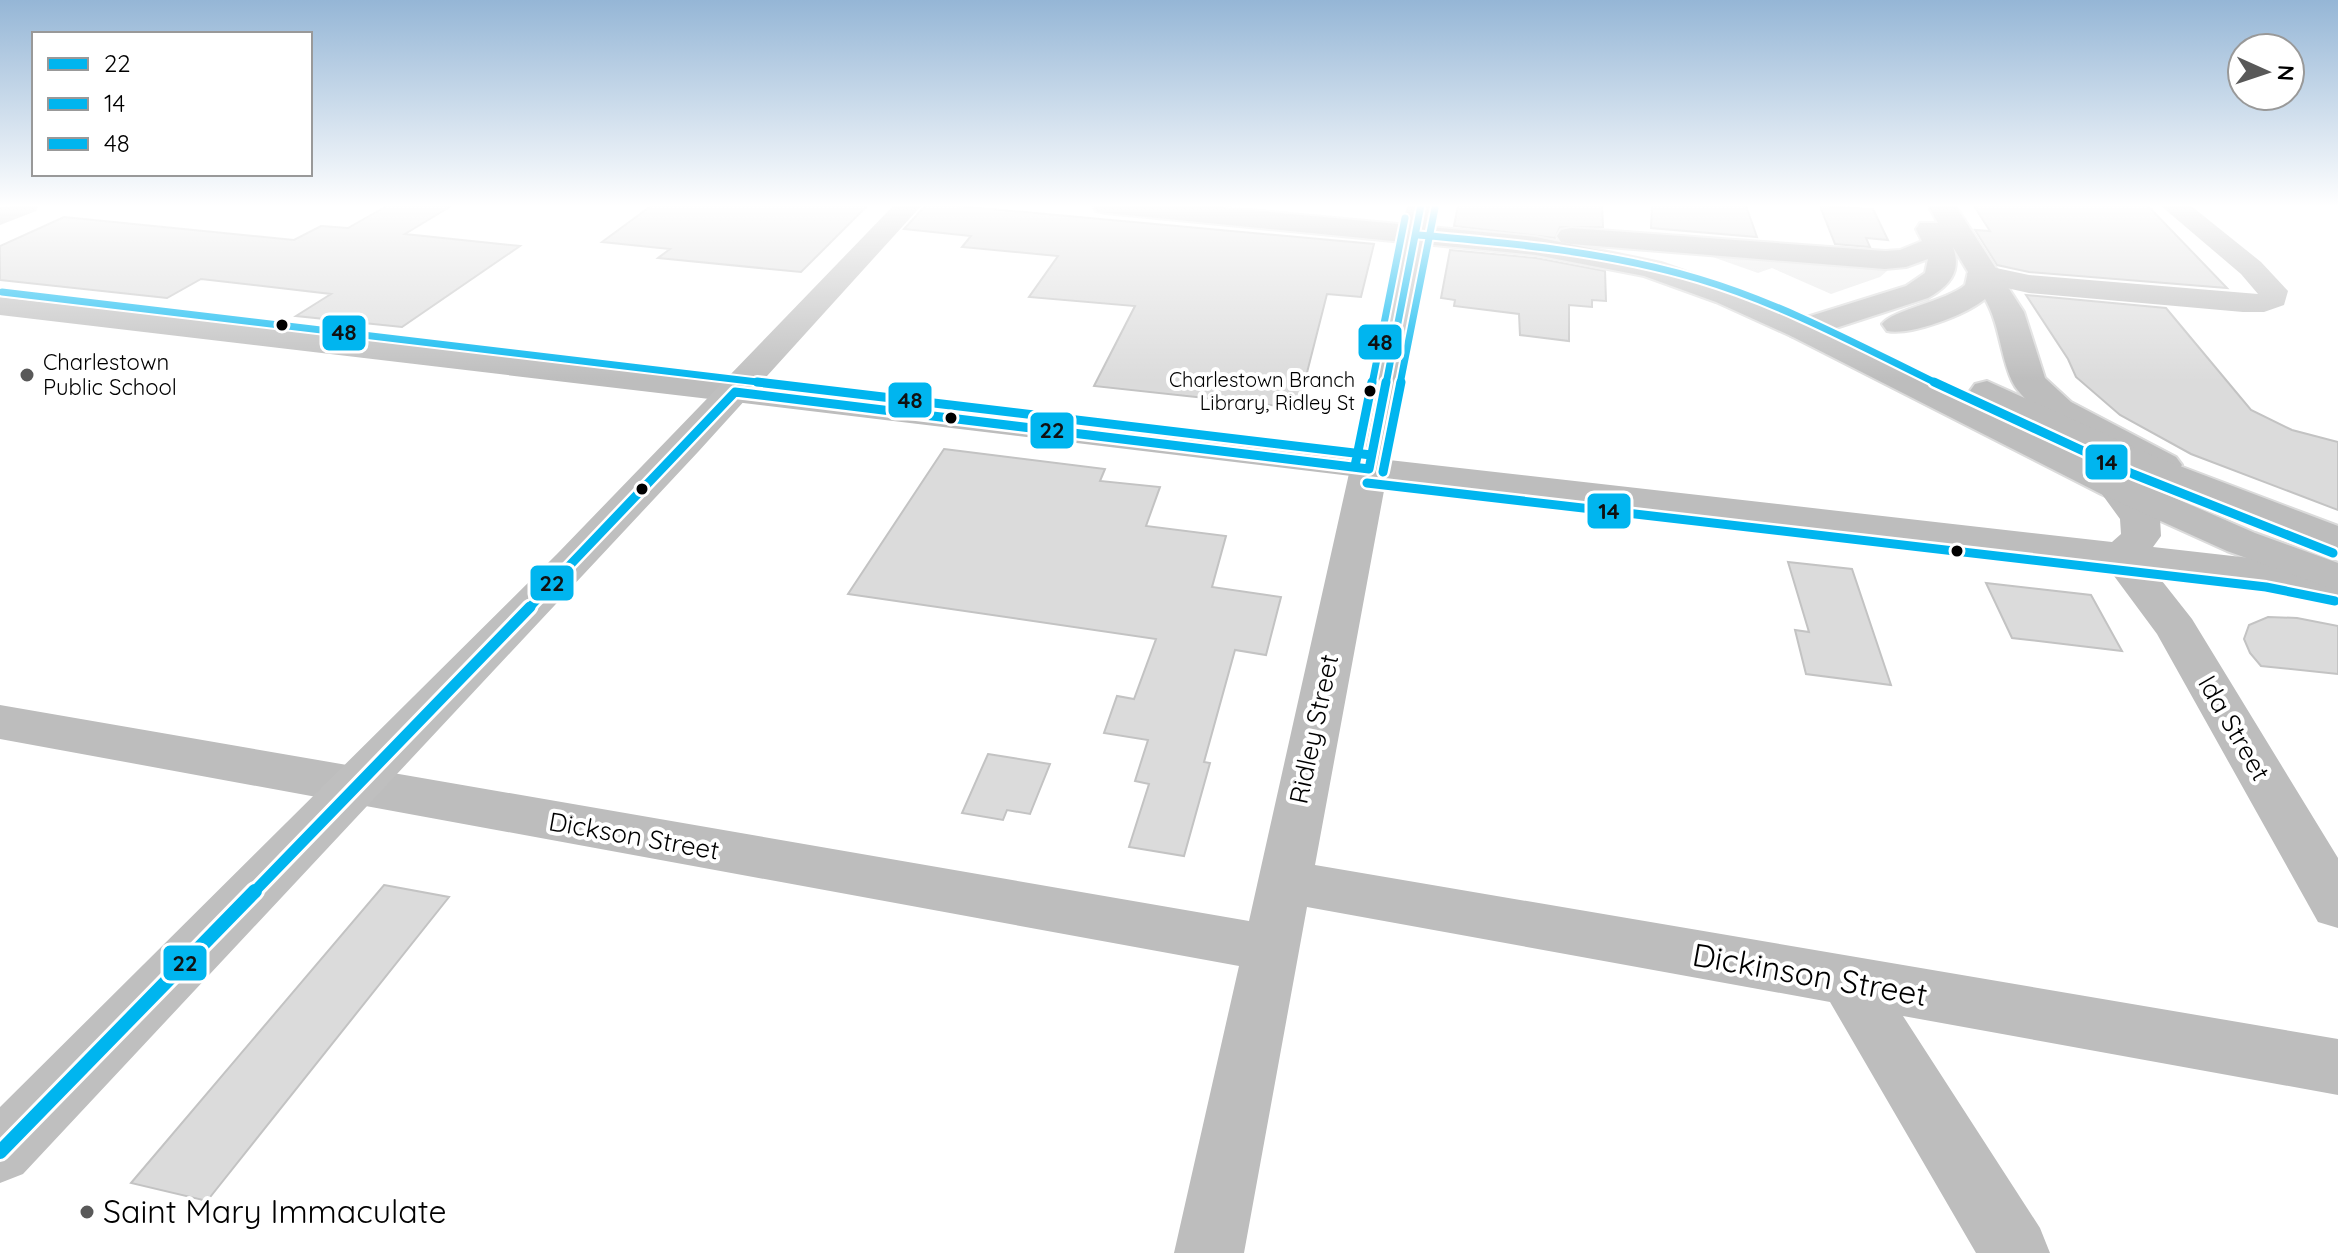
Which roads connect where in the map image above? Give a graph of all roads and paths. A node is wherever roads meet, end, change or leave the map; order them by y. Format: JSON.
{"nodes":[{"id":1,"x":855,"y":263,"type":"edge"},
{"id":2,"x":1410,"y":263,"type":"edge"},
{"id":3,"x":1631,"y":263,"type":"edge"},
{"id":4,"x":1696,"y":263,"type":"edge"},
{"id":5,"x":1942,"y":263,"type":"edge"},
{"id":6,"x":1976,"y":263,"type":"edge"},
{"id":7,"x":2245,"y":263,"type":"edge"},
{"id":8,"x":1982,"y":274,"type":"junction"},
{"id":9,"x":0,"y":306,"type":"edge"},
{"id":10,"x":1834,"y":331,"type":"junction"},
{"id":11,"x":735,"y":392,"type":"junction"},
{"id":12,"x":1369,"y":469,"type":"junction"},
{"id":13,"x":2115,"y":486,"type":"junction"},
{"id":14,"x":2228,"y":500,"type":"junction"},
{"id":15,"x":2338,"y":540,"type":"edge"},
{"id":16,"x":2121,"y":557,"type":"junction"},
{"id":17,"x":2338,"y":578,"type":"edge"},
{"id":18,"x":2338,"y":587,"type":"edge"},
{"id":19,"x":0,"y":722,"type":"edge"},
{"id":20,"x":356,"y":788,"type":"junction"},
{"id":21,"x":1283,"y":881,"type":"junction"},
{"id":22,"x":2338,"y":906,"type":"edge"},
{"id":23,"x":1269,"y":948,"type":"junction"},
{"id":24,"x":1849,"y":982,"type":"junction"},
{"id":25,"x":2338,"y":1067,"type":"edge"},
{"id":26,"x":0,"y":1152,"type":"edge"},
{"id":27,"x":1209,"y":1253,"type":"edge"},
{"id":28,"x":2015,"y":1253,"type":"edge"}],
"edges":[{"from":1,"to":11,"type":"main road"},
{"from":2,"to":12,"type":"main road","name":"Ridley Street"},
{"from":3,"to":10,"type":"main road"},
{"from":4,"to":10,"type":"main road"},
{"from":5,"to":10,"type":"main road"},
{"from":6,"to":8,"type":"main road"},
{"from":7,"to":8,"type":"main road"},
{"from":8,"to":10,"type":"main road"},
{"from":8,"to":14,"type":"main road"},
{"from":9,"to":11,"type":"main road"},
{"from":10,"to":13,"type":"main road"},
{"from":10,"to":14,"type":"main road"},
{"from":11,"to":12,"type":"main road"},
{"from":11,"to":20,"type":"main road"},
{"from":12,"to":16,"type":"main road"},
{"from":12,"to":21,"type":"main road","name":"Ridley Street"},
{"from":13,"to":16,"type":"main road"},
{"from":13,"to":17,"type":"main road"},
{"from":14,"to":15,"type":"main road"},
{"from":16,"to":18,"type":"main road"},
{"from":16,"to":22,"type":"main road","name":"Ida Street"},
{"from":19,"to":20,"type":"main road","name":"Dickson Street"},
{"from":20,"to":23,"type":"main road","name":"Dickson Street"},
{"from":20,"to":26,"type":"main road"},
{"from":21,"to":23,"type":"main road","name":"Ridley Street"},
{"from":21,"to":24,"type":"main road","name":"Dickinson Street"},
{"from":23,"to":27,"type":"main road","name":"Ridley Street"},
{"from":24,"to":25,"type":"main road","name":"Dickinson Street"},
{"from":24,"to":28,"type":"main road"}]}
